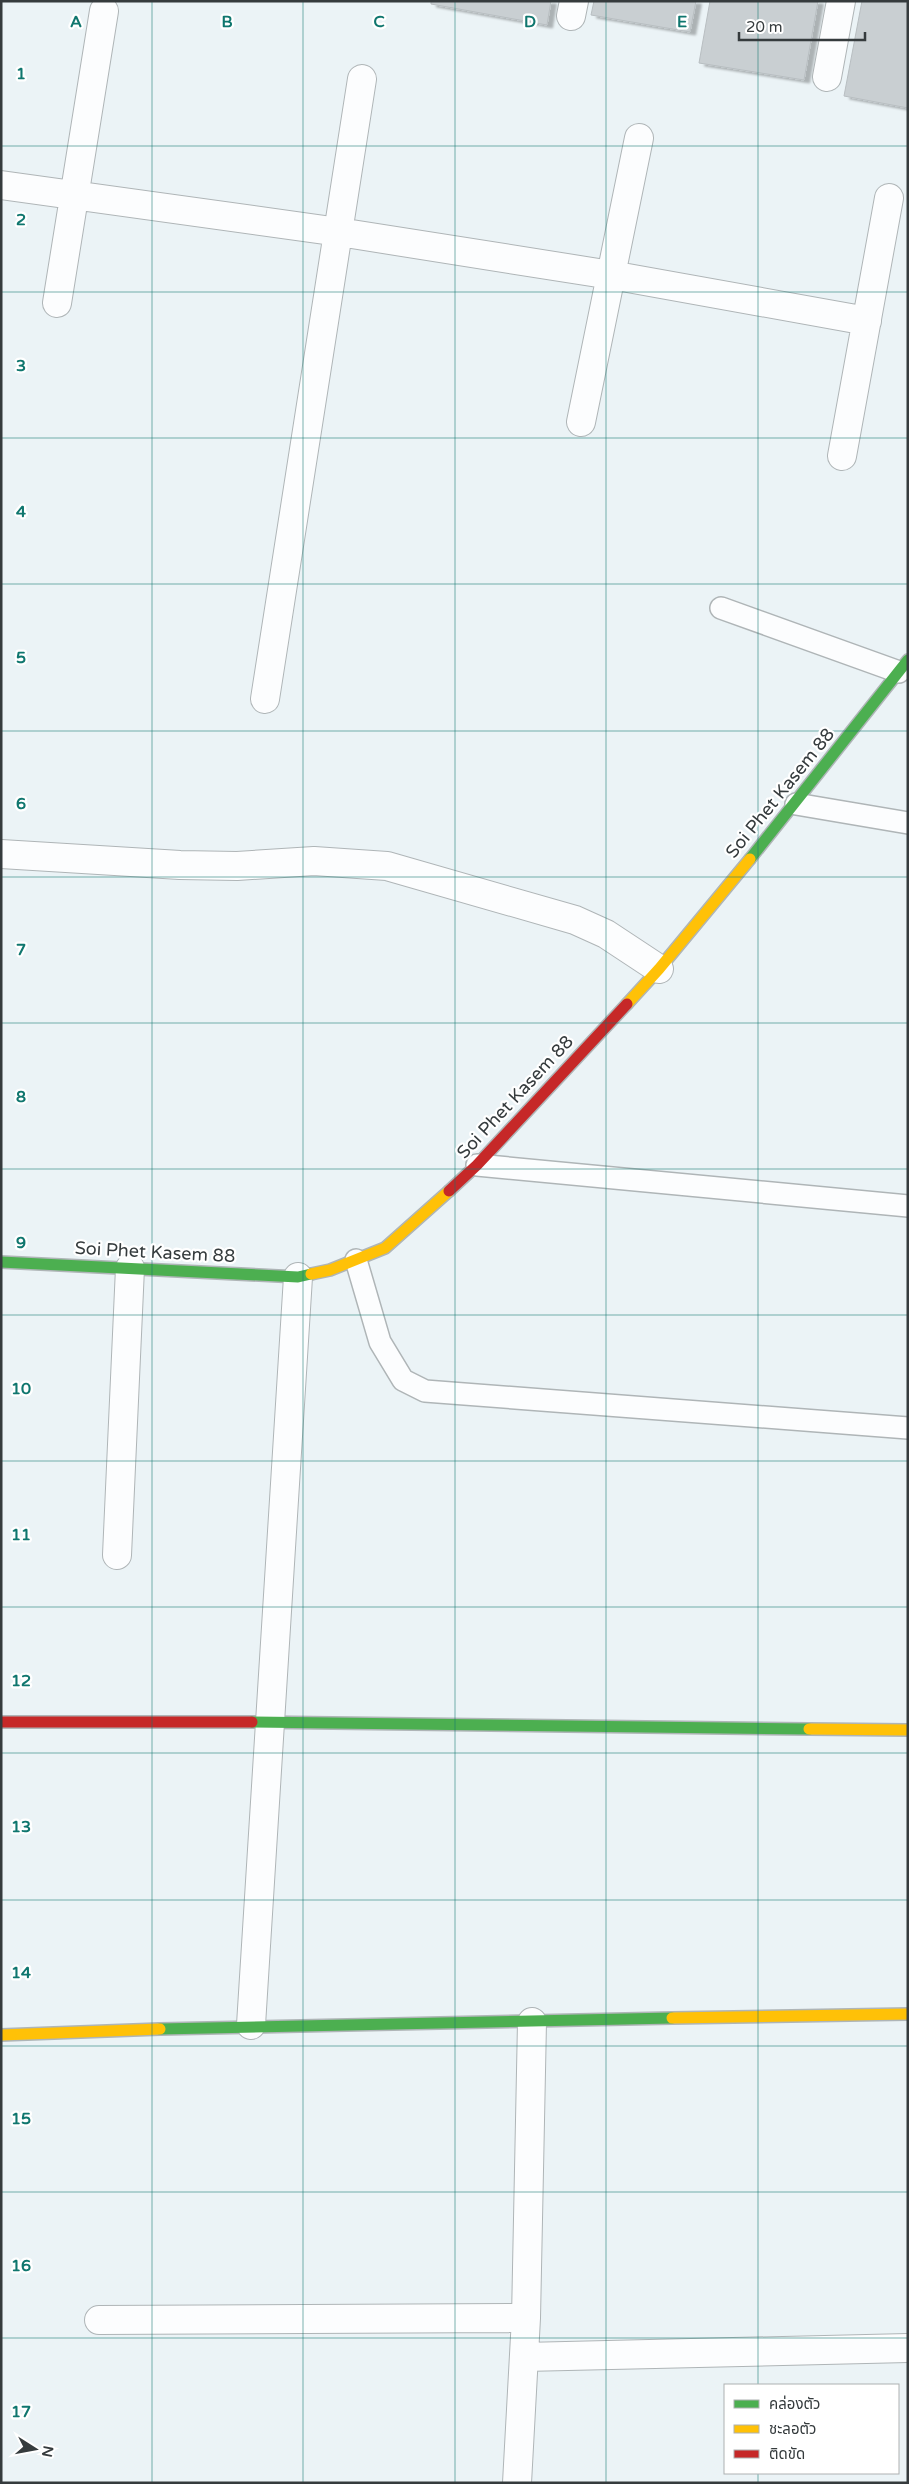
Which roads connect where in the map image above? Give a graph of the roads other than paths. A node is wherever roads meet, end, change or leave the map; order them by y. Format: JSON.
{"nodes":[{"id":1,"x":841,"y":1,"type":"edge"},
{"id":2,"x":104,"y":12,"type":"dead end"},
{"id":3,"x":828,"y":77,"type":"dead end"},
{"id":4,"x":362,"y":79,"type":"dead end"},
{"id":5,"x":639,"y":138,"type":"dead end"},
{"id":6,"x":1,"y":185,"type":"edge"},
{"id":7,"x":73,"y":195,"type":"junction"},
{"id":8,"x":888,"y":198,"type":"dead end"},
{"id":9,"x":339,"y":232,"type":"junction"},
{"id":10,"x":610,"y":275,"type":"junction"},
{"id":11,"x":57,"y":303,"type":"dead end"},
{"id":12,"x":868,"y":321,"type":"junction"},
{"id":13,"x":581,"y":422,"type":"dead end"},
{"id":14,"x":842,"y":456,"type":"dead end"},
{"id":15,"x":722,"y":608,"type":"dead end"},
{"id":16,"x":903,"y":666,"type":"edge"},
{"id":17,"x":265,"y":699,"type":"dead end"},
{"id":18,"x":796,"y":804,"type":"junction"},
{"id":19,"x":908,"y":823,"type":"edge"},
{"id":20,"x":1,"y":854,"type":"edge"},
{"id":21,"x":659,"y":969,"type":"junction"},
{"id":22,"x":478,"y":1165,"type":"junction"},
{"id":23,"x":908,"y":1206,"type":"edge"},
{"id":24,"x":356,"y":1260,"type":"junction"},
{"id":25,"x":1,"y":1262,"type":"edge"},
{"id":26,"x":130,"y":1268,"type":"junction"},
{"id":27,"x":298,"y":1277,"type":"junction"},
{"id":28,"x":908,"y":1428,"type":"edge"},
{"id":29,"x":117,"y":1555,"type":"dead end"},
{"id":30,"x":1,"y":1722,"type":"edge"},
{"id":31,"x":268,"y":1722,"type":"junction"},
{"id":32,"x":908,"y":1730,"type":"edge"},
{"id":33,"x":908,"y":2014,"type":"edge"},
{"id":34,"x":532,"y":2022,"type":"junction"},
{"id":35,"x":251,"y":2025,"type":"junction"},
{"id":36,"x":1,"y":2035,"type":"edge"},
{"id":37,"x":526,"y":2318,"type":"junction"},
{"id":38,"x":99,"y":2320,"type":"dead end"},
{"id":39,"x":908,"y":2348,"type":"edge"},
{"id":40,"x":524,"y":2357,"type":"junction"},
{"id":41,"x":517,"y":2483,"type":"edge"}],
"edges":[{"from":1,"to":3,"type":"street"},
{"from":2,"to":7,"type":"street"},
{"from":4,"to":9,"type":"street"},
{"from":5,"to":10,"type":"street"},
{"from":6,"to":7,"type":"street"},
{"from":7,"to":9,"type":"street"},
{"from":7,"to":11,"type":"street"},
{"from":8,"to":12,"type":"street"},
{"from":9,"to":10,"type":"street"},
{"from":9,"to":17,"type":"street"},
{"from":10,"to":12,"type":"street"},
{"from":10,"to":13,"type":"street"},
{"from":12,"to":14,"type":"street"},
{"from":15,"to":16,"type":"lane"},
{"from":16,"to":18,"type":"street","name":"Soi Phet Kasem 88"},
{"from":18,"to":19,"type":"lane"},
{"from":18,"to":21,"type":"street","name":"Soi Phet Kasem 88"},
{"from":20,"to":21,"type":"street"},
{"from":21,"to":22,"type":"street","name":"Soi Phet Kasem 88"},
{"from":22,"to":23,"type":"lane"},
{"from":22,"to":24,"type":"street","name":"Soi Phet Kasem 88"},
{"from":24,"to":27,"type":"street","name":"Soi Phet Kasem 88"},
{"from":24,"to":28,"type":"lane"},
{"from":25,"to":26,"type":"street","name":"Soi Phet Kasem 88"},
{"from":26,"to":27,"type":"street","name":"Soi Phet Kasem 88"},
{"from":26,"to":29,"type":"street"},
{"from":27,"to":31,"type":"street"},
{"from":30,"to":31,"type":"street"},
{"from":31,"to":32,"type":"street"},
{"from":31,"to":35,"type":"street"},
{"from":33,"to":34,"type":"street"},
{"from":34,"to":35,"type":"street"},
{"from":34,"to":37,"type":"street"},
{"from":35,"to":36,"type":"street"},
{"from":37,"to":38,"type":"street"},
{"from":37,"to":40,"type":"street"},
{"from":39,"to":40,"type":"street"},
{"from":40,"to":41,"type":"street"}]}
